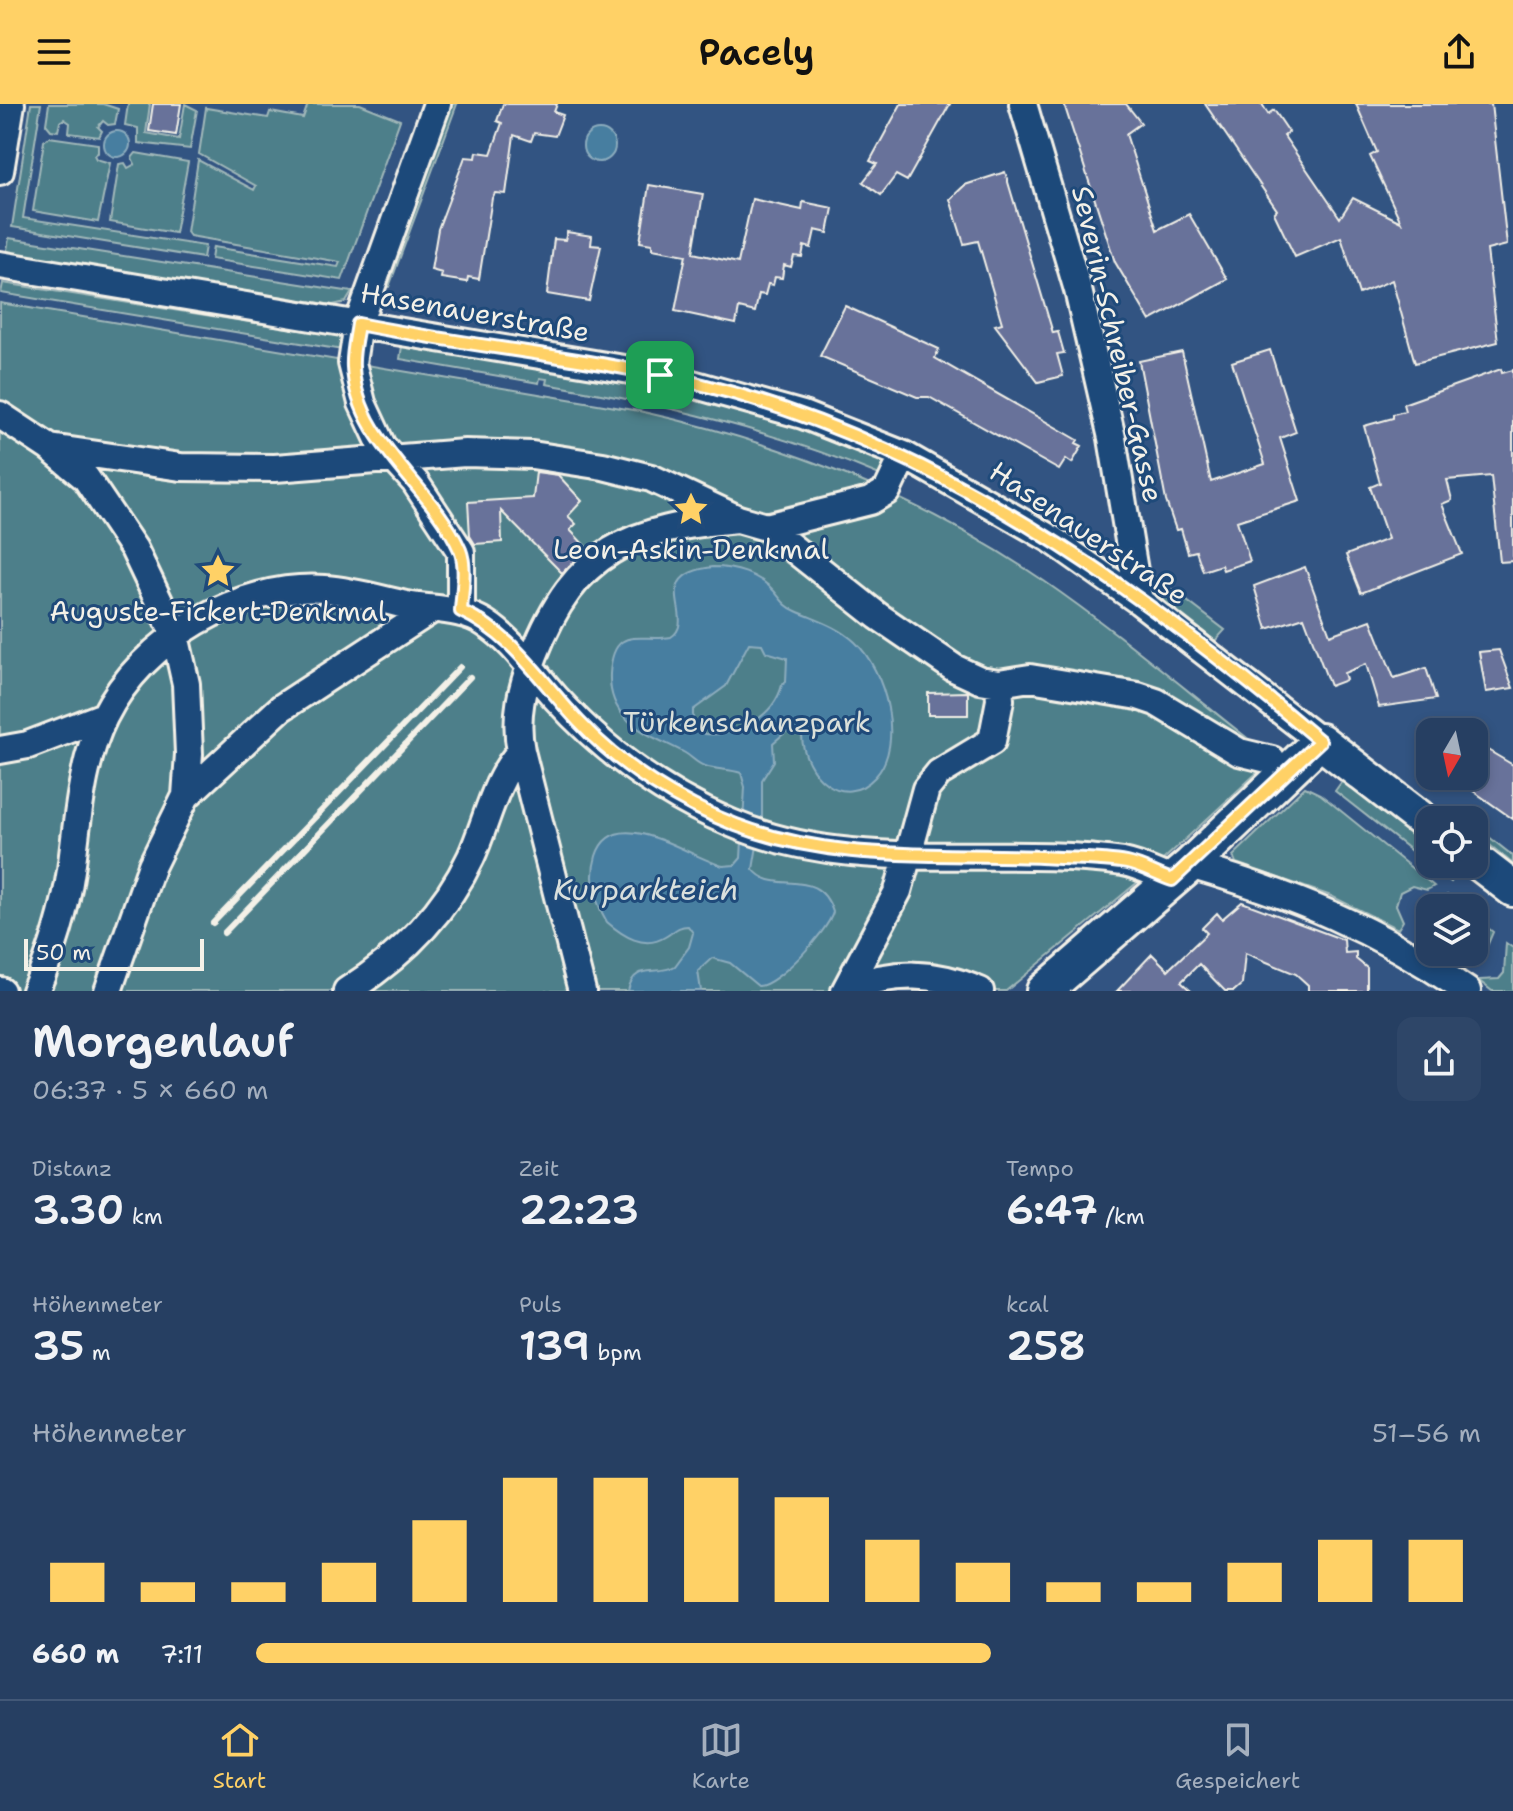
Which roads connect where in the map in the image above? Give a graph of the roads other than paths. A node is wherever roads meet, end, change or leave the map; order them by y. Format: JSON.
{"nodes":[{"id":1,"x":11,"y":104,"type":"edge"},
{"id":2,"x":437,"y":104,"type":"edge"},
{"id":3,"x":1023,"y":104,"type":"edge"},
{"id":4,"x":0,"y":171,"type":"edge"},
{"id":5,"x":0,"y":265,"type":"edge"},
{"id":6,"x":358,"y":324,"type":"junction"},
{"id":7,"x":0,"y":415,"type":"edge"},
{"id":8,"x":50,"y":448,"type":"junction"},
{"id":9,"x":904,"y":455,"type":"junction"},
{"id":10,"x":395,"y":460,"type":"junction"},
{"id":11,"x":738,"y":519,"type":"junction"},
{"id":12,"x":766,"y":527,"type":"junction"},
{"id":13,"x":1139,"y":601,"type":"junction"},
{"id":14,"x":431,"y":610,"type":"junction"},
{"id":15,"x":461,"y":611,"type":"junction"},
{"id":16,"x":175,"y":635,"type":"junction"},
{"id":17,"x":530,"y":666,"type":"junction"},
{"id":18,"x":999,"y":683,"type":"junction"},
{"id":19,"x":104,"y":716,"type":"junction"},
{"id":20,"x":1320,"y":741,"type":"junction"},
{"id":21,"x":0,"y":750,"type":"edge"},
{"id":22,"x":521,"y":751,"type":"junction"},
{"id":23,"x":1272,"y":760,"type":"dead end"},
{"id":24,"x":186,"y":796,"type":"junction"},
{"id":25,"x":1416,"y":815,"type":"edge"},
{"id":26,"x":910,"y":855,"type":"junction"},
{"id":27,"x":1488,"y":869,"type":"edge"},
{"id":28,"x":1181,"y":872,"type":"junction"},
{"id":29,"x":1509,"y":884,"type":"edge"},
{"id":30,"x":846,"y":990,"type":"edge"},
{"id":31,"x":35,"y":991,"type":"edge"},
{"id":32,"x":108,"y":991,"type":"edge"},
{"id":33,"x":347,"y":991,"type":"edge"},
{"id":34,"x":582,"y":991,"type":"edge"},
{"id":35,"x":980,"y":991,"type":"edge"},
{"id":36,"x":1044,"y":991,"type":"edge"},
{"id":37,"x":1467,"y":991,"type":"edge"}],
"edges":[{"from":1,"to":4,"type":"street"},
{"from":2,"to":6,"type":"street"},
{"from":3,"to":13,"type":"street","name":"Severin-Schreiber-Gasse"},
{"from":5,"to":6,"type":"street","name":"Hasenauerstraße"},
{"from":6,"to":9,"type":"street","name":"Hasenauerstraße"},
{"from":6,"to":10,"type":"street"},
{"from":7,"to":8,"type":"street"},
{"from":8,"to":10,"type":"street"},
{"from":8,"to":16,"type":"street"},
{"from":9,"to":12,"type":"street"},
{"from":9,"to":13,"type":"street","name":"Hasenauerstraße"},
{"from":10,"to":11,"type":"street"},
{"from":10,"to":15,"type":"street"},
{"from":11,"to":12,"type":"street"},
{"from":11,"to":17,"type":"street"},
{"from":12,"to":18,"type":"street"},
{"from":13,"to":20,"type":"street","name":"Hasenauerstraße"},
{"from":14,"to":15,"type":"street"},
{"from":14,"to":16,"type":"street"},
{"from":14,"to":24,"type":"street"},
{"from":15,"to":17,"type":"street"},
{"from":16,"to":19,"type":"street"},
{"from":16,"to":24,"type":"street"},
{"from":17,"to":22,"type":"street"},
{"from":17,"to":26,"type":"street"},
{"from":18,"to":23,"type":"street"},
{"from":18,"to":26,"type":"street"},
{"from":19,"to":21,"type":"street"},
{"from":19,"to":31,"type":"street"},
{"from":20,"to":25,"type":"main road"},
{"from":20,"to":28,"type":"main road"},
{"from":22,"to":33,"type":"street"},
{"from":22,"to":34,"type":"street"},
{"from":24,"to":32,"type":"street"},
{"from":26,"to":28,"type":"street"},
{"from":26,"to":30,"type":"street"},
{"from":27,"to":29,"type":"main road"},
{"from":28,"to":36,"type":"main road"},
{"from":28,"to":37,"type":"street"},
{"from":30,"to":35,"type":"street"}]}
